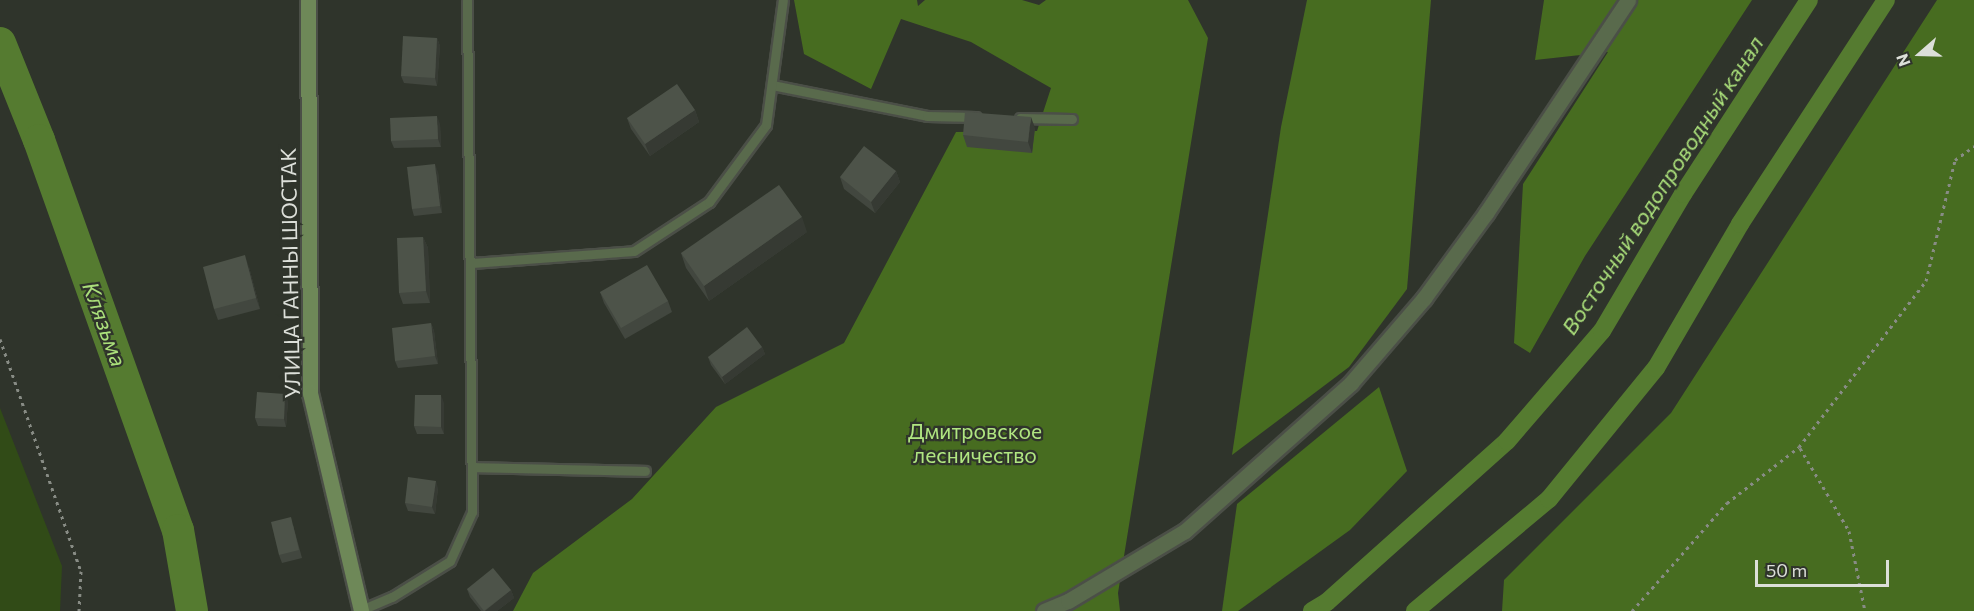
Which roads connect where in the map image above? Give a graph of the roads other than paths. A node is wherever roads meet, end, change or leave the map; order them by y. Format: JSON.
{"nodes":[{"id":1,"x":308,"y":0,"type":"edge"},
{"id":2,"x":467,"y":0,"type":"edge"},
{"id":3,"x":783,"y":0,"type":"edge"},
{"id":4,"x":1628,"y":0,"type":"edge"},
{"id":5,"x":772,"y":85,"type":"junction"},
{"id":6,"x":982,"y":117,"type":"edge"},
{"id":7,"x":1005,"y":118,"type":"edge"},
{"id":8,"x":1072,"y":119,"type":"dead end"},
{"id":9,"x":472,"y":263,"type":"junction"},
{"id":10,"x":472,"y":467,"type":"junction"},
{"id":11,"x":645,"y":471,"type":"dead end"},
{"id":12,"x":361,"y":610,"type":"edge"},
{"id":13,"x":1044,"y":611,"type":"edge"}],
"edges":[{"from":1,"to":12,"type":"main road","name":"УЛИЦА ГАННЫ ШОСТАК"},
{"from":2,"to":9,"type":"lane"},
{"from":3,"to":5,"type":"lane"},
{"from":4,"to":13,"type":"street"},
{"from":5,"to":6,"type":"lane"},
{"from":5,"to":9,"type":"lane"},
{"from":7,"to":8,"type":"lane"},
{"from":9,"to":10,"type":"lane"},
{"from":10,"to":11,"type":"lane"},
{"from":10,"to":12,"type":"lane"}]}
